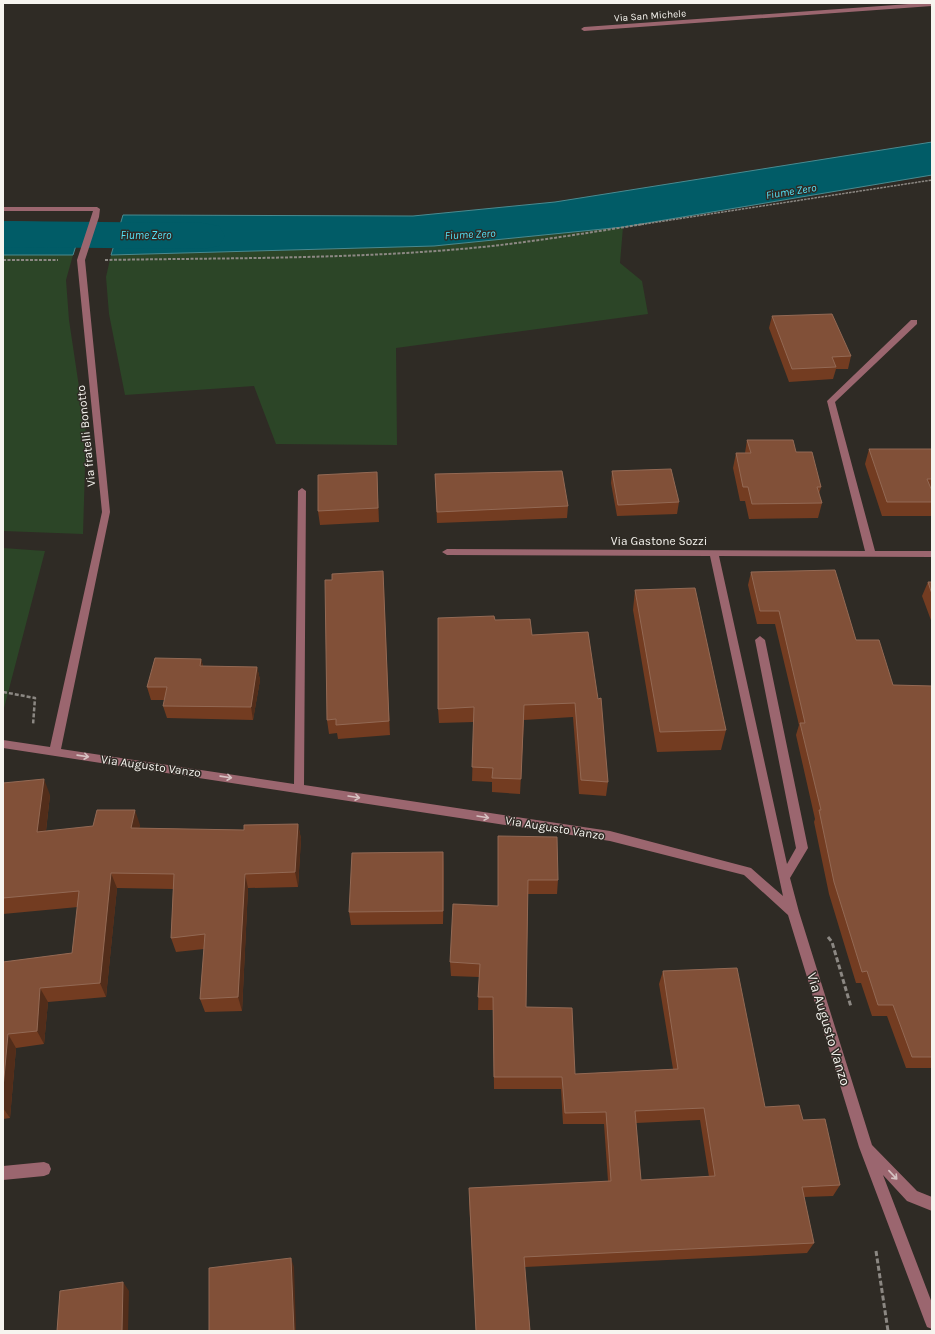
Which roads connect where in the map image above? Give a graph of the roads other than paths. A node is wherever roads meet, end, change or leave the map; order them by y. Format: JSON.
{"nodes":[{"id":1,"x":932,"y":4,"type":"edge"},
{"id":2,"x":584,"y":29,"type":"dead end"},
{"id":3,"x":3,"y":209,"type":"edge"},
{"id":4,"x":914,"y":322,"type":"dead end"},
{"id":5,"x":302,"y":491,"type":"dead end"},
{"id":6,"x":447,"y":552,"type":"dead end"},
{"id":7,"x":714,"y":553,"type":"junction"},
{"id":8,"x":871,"y":554,"type":"junction"},
{"id":9,"x":932,"y":554,"type":"edge"},
{"id":10,"x":760,"y":640,"type":"dead end"},
{"id":11,"x":3,"y":744,"type":"edge"},
{"id":12,"x":55,"y":752,"type":"junction"},
{"id":13,"x":299,"y":788,"type":"junction"},
{"id":14,"x":784,"y":878,"type":"junction"},
{"id":15,"x":793,"y":912,"type":"junction"},
{"id":16,"x":866,"y":1147,"type":"junction"},
{"id":17,"x":44,"y":1169,"type":"dead end"},
{"id":18,"x":3,"y":1173,"type":"edge"},
{"id":19,"x":932,"y":1204,"type":"edge"},
{"id":20,"x":932,"y":1322,"type":"edge"}],
"edges":[{"from":1,"to":2,"type":"street","name":"Via San Michele"},
{"from":3,"to":12,"type":"street","name":"Via fratelli Bonotto"},
{"from":4,"to":8,"type":"street"},
{"from":5,"to":13,"type":"street"},
{"from":6,"to":7,"type":"street","name":"Via Gastone Sozzi"},
{"from":7,"to":8,"type":"street","name":"Via Gastone Sozzi"},
{"from":7,"to":14,"type":"street","name":"Via Augusto Vanzo"},
{"from":8,"to":9,"type":"street","name":"Via Gastone Sozzi"},
{"from":10,"to":14,"type":"street"},
{"from":11,"to":12,"type":"street","name":"Via Augusto Vanzo"},
{"from":12,"to":13,"type":"street","name":"Via Augusto Vanzo","one_way":true},
{"from":13,"to":15,"type":"street","name":"Via Augusto Vanzo","one_way":true},
{"from":14,"to":15,"type":"street","name":"Via Augusto Vanzo"},
{"from":15,"to":16,"type":"street","name":"Via Augusto Vanzo"},
{"from":16,"to":19,"type":"street","name":"Via Augusto Vanzo","one_way":true},
{"from":16,"to":20,"type":"street","name":"Via Augusto Vanzo"},
{"from":17,"to":18,"type":"street"}]}
